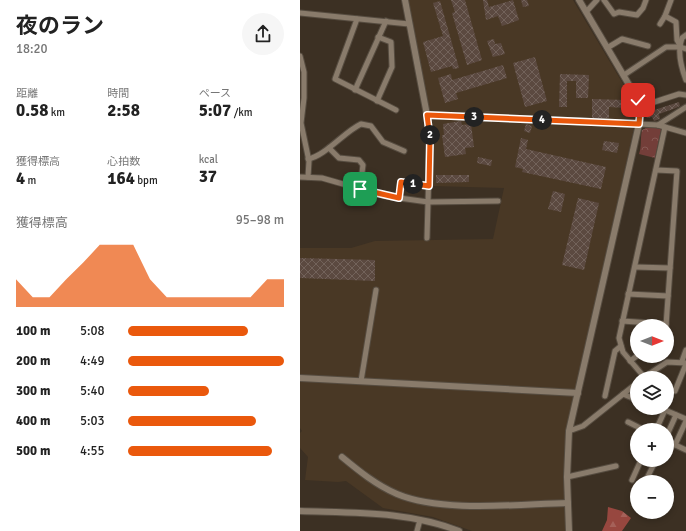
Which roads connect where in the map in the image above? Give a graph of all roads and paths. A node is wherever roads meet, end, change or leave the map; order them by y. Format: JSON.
{"nodes":[{"id":1,"x":404,"y":0,"type":"edge"},
{"id":2,"x":579,"y":0,"type":"edge"},
{"id":3,"x":597,"y":0,"type":"edge"},
{"id":4,"x":604,"y":0,"type":"edge"},
{"id":5,"x":646,"y":0,"type":"edge"},
{"id":6,"x":671,"y":0,"type":"edge"},
{"id":7,"x":586,"y":12,"type":"junction"},
{"id":8,"x":300,"y":13,"type":"edge"},
{"id":9,"x":665,"y":16,"type":"junction"},
{"id":10,"x":357,"y":18,"type":"junction"},
{"id":11,"x":386,"y":21,"type":"junction"},
{"id":12,"x":409,"y":24,"type":"junction"},
{"id":13,"x":660,"y":24,"type":"dead end"},
{"id":14,"x":686,"y":35,"type":"edge"},
{"id":15,"x":378,"y":37,"type":"junction"},
{"id":16,"x":648,"y":46,"type":"dead end"},
{"id":17,"x":607,"y":48,"type":"junction"},
{"id":18,"x":683,"y":48,"type":"edge"},
{"id":19,"x":300,"y":56,"type":"edge"},
{"id":20,"x":624,"y":76,"type":"junction"},
{"id":21,"x":686,"y":80,"type":"edge"},
{"id":22,"x":356,"y":90,"type":"junction"},
{"id":23,"x":686,"y":95,"type":"edge"},
{"id":24,"x":302,"y":100,"type":"edge"},
{"id":25,"x":378,"y":101,"type":"junction"},
{"id":26,"x":640,"y":107,"type":"junction"},
{"id":27,"x":686,"y":107,"type":"edge"},
{"id":28,"x":396,"y":110,"type":"dead end"},
{"id":29,"x":427,"y":115,"type":"junction"},
{"id":30,"x":639,"y":124,"type":"junction"},
{"id":31,"x":658,"y":125,"type":"junction"},
{"id":32,"x":666,"y":127,"type":"junction"},
{"id":33,"x":686,"y":128,"type":"edge"},
{"id":34,"x":683,"y":132,"type":"edge"},
{"id":35,"x":303,"y":146,"type":"edge"},
{"id":36,"x":329,"y":148,"type":"junction"},
{"id":37,"x":404,"y":151,"type":"dead end"},
{"id":38,"x":308,"y":159,"type":"junction"},
{"id":39,"x":656,"y":170,"type":"junction"},
{"id":40,"x":300,"y":177,"type":"edge"},
{"id":41,"x":308,"y":177,"type":"junction"},
{"id":42,"x":429,"y":186,"type":"junction"},
{"id":43,"x":360,"y":189,"type":"junction"},
{"id":44,"x":399,"y":198,"type":"junction"},
{"id":45,"x":498,"y":201,"type":"dead end"},
{"id":46,"x":428,"y":202,"type":"junction"},
{"id":47,"x":427,"y":238,"type":"dead end"},
{"id":48,"x":635,"y":267,"type":"junction"},
{"id":49,"x":670,"y":268,"type":"junction"},
{"id":50,"x":376,"y":290,"type":"dead end"},
{"id":51,"x":628,"y":294,"type":"junction"},
{"id":52,"x":668,"y":296,"type":"junction"},
{"id":53,"x":666,"y":319,"type":"edge"},
{"id":54,"x":622,"y":321,"type":"junction"},
{"id":55,"x":630,"y":322,"type":"edge"},
{"id":56,"x":621,"y":346,"type":"junction"},
{"id":57,"x":686,"y":350,"type":"edge"},
{"id":58,"x":630,"y":361,"type":"edge"},
{"id":59,"x":632,"y":363,"type":"edge"},
{"id":60,"x":685,"y":363,"type":"edge"},
{"id":61,"x":638,"y":371,"type":"edge"},
{"id":62,"x":654,"y":371,"type":"edge"},
{"id":63,"x":300,"y":378,"type":"edge"},
{"id":64,"x":361,"y":381,"type":"junction"},
{"id":65,"x":630,"y":388,"type":"edge"},
{"id":66,"x":674,"y":391,"type":"edge"},
{"id":67,"x":578,"y":392,"type":"junction"},
{"id":68,"x":623,"y":394,"type":"junction"},
{"id":69,"x":605,"y":396,"type":"dead end"},
{"id":70,"x":630,"y":397,"type":"edge"},
{"id":71,"x":676,"y":415,"type":"junction"},
{"id":72,"x":686,"y":420,"type":"edge"},
{"id":73,"x":659,"y":423,"type":"edge"},
{"id":74,"x":672,"y":423,"type":"edge"},
{"id":75,"x":569,"y":431,"type":"junction"},
{"id":76,"x":675,"y":445,"type":"joint"},
{"id":77,"x":686,"y":450,"type":"edge"},
{"id":78,"x":342,"y":456,"type":"dead end"},
{"id":79,"x":616,"y":466,"type":"dead end"},
{"id":80,"x":567,"y":477,"type":"junction"},
{"id":81,"x":568,"y":503,"type":"junction"},
{"id":82,"x":300,"y":511,"type":"edge"},
{"id":83,"x":420,"y":520,"type":"junction"},
{"id":84,"x":417,"y":531,"type":"edge"},
{"id":85,"x":459,"y":531,"type":"edge"},
{"id":86,"x":569,"y":531,"type":"edge"}],
"edges":[{"from":1,"to":12,"type":"street"},
{"from":2,"to":7,"type":"street"},
{"from":3,"to":7,"type":"street"},
{"from":4,"to":5,"type":"street"},
{"from":6,"to":9,"type":"street"},
{"from":7,"to":17,"type":"street"},
{"from":8,"to":10,"type":"street"},
{"from":9,"to":13,"type":"street"},
{"from":9,"to":18,"type":"street"},
{"from":10,"to":11,"type":"street"},
{"from":10,"to":22,"type":"street"},
{"from":11,"to":12,"type":"street"},
{"from":11,"to":15,"type":"street"},
{"from":12,"to":29,"type":"street"},
{"from":14,"to":18,"type":"street"},
{"from":15,"to":22,"type":"street"},
{"from":15,"to":25,"type":"street"},
{"from":16,"to":17,"type":"street"},
{"from":17,"to":20,"type":"street"},
{"from":18,"to":20,"type":"street"},
{"from":18,"to":21,"type":"street"},
{"from":19,"to":24,"type":"street"},
{"from":20,"to":26,"type":"street"},
{"from":22,"to":25,"type":"street"},
{"from":23,"to":26,"type":"street"},
{"from":24,"to":35,"type":"street"},
{"from":25,"to":28,"type":"street"},
{"from":26,"to":30,"type":"street"},
{"from":27,"to":31,"type":"street"},
{"from":29,"to":30,"type":"street"},
{"from":29,"to":42,"type":"street"},
{"from":30,"to":31,"type":"street"},
{"from":30,"to":67,"type":"street"},
{"from":31,"to":32,"type":"street"},
{"from":32,"to":34,"type":"street"},
{"from":32,"to":39,"type":"street"},
{"from":33,"to":34,"type":"street"},
{"from":35,"to":38,"type":"street"},
{"from":36,"to":37,"type":"street"},
{"from":36,"to":38,"type":"street"},
{"from":36,"to":43,"type":"street"},
{"from":38,"to":41,"type":"street"},
{"from":39,"to":48,"type":"street"},
{"from":39,"to":49,"type":"street"},
{"from":40,"to":41,"type":"street"},
{"from":41,"to":43,"type":"street"},
{"from":42,"to":44,"type":"street"},
{"from":42,"to":46,"type":"street"},
{"from":43,"to":44,"type":"street"},
{"from":44,"to":46,"type":"street"},
{"from":45,"to":46,"type":"street"},
{"from":46,"to":47,"type":"street"},
{"from":48,"to":49,"type":"street"},
{"from":48,"to":51,"type":"street"},
{"from":49,"to":52,"type":"street"},
{"from":50,"to":64,"type":"street"},
{"from":51,"to":52,"type":"street"},
{"from":51,"to":54,"type":"street"},
{"from":52,"to":53,"type":"street"},
{"from":54,"to":55,"type":"street"},
{"from":54,"to":56,"type":"street"},
{"from":56,"to":58,"type":"street"},
{"from":56,"to":69,"type":"street"},
{"from":57,"to":60,"type":"street"},
{"from":59,"to":61,"type":"street"},
{"from":60,"to":62,"type":"street"},
{"from":60,"to":66,"type":"street"},
{"from":63,"to":64,"type":"street"},
{"from":64,"to":67,"type":"street"},
{"from":65,"to":68,"type":"street"},
{"from":67,"to":75,"type":"street"},
{"from":68,"to":70,"type":"street"},
{"from":68,"to":75,"type":"street"},
{"from":71,"to":72,"type":"street"},
{"from":71,"to":73,"type":"street"},
{"from":71,"to":74,"type":"street"},
{"from":72,"to":76,"type":"street"},
{"from":75,"to":80,"type":"street"},
{"from":76,"to":77,"type":"street"},
{"from":78,"to":81,"type":"street"},
{"from":79,"to":80,"type":"street"},
{"from":80,"to":81,"type":"street"},
{"from":81,"to":86,"type":"street"},
{"from":82,"to":83,"type":"street"},
{"from":83,"to":84,"type":"street"},
{"from":83,"to":85,"type":"street"}]}
